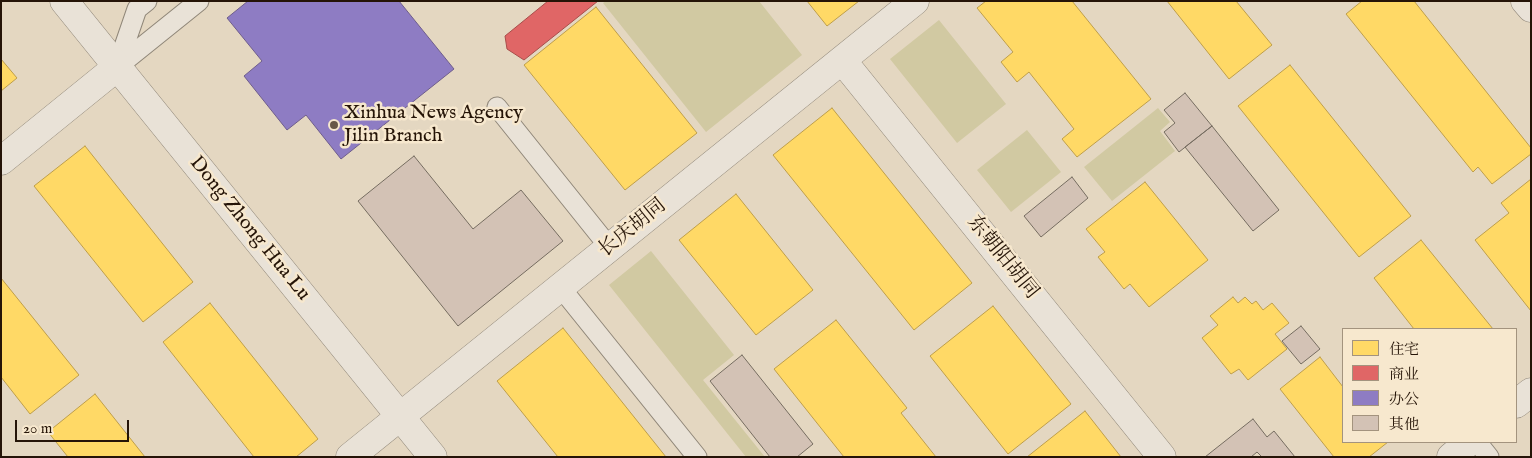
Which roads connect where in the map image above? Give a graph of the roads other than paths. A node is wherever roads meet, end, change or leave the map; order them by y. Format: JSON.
{"nodes":[{"id":1,"x":64,"y":1,"type":"edge"},
{"id":2,"x":147,"y":1,"type":"edge"},
{"id":3,"x":199,"y":1,"type":"edge"},
{"id":4,"x":915,"y":1,"type":"edge"},
{"id":5,"x":1525,"y":1,"type":"edge"},
{"id":6,"x":1531,"y":8,"type":"edge"},
{"id":7,"x":842,"y":60,"type":"junction"},
{"id":8,"x":117,"y":67,"type":"junction"},
{"id":9,"x":497,"y":107,"type":"dead end"},
{"id":10,"x":1,"y":161,"type":"edge"},
{"id":11,"x":610,"y":248,"type":"junction"},
{"id":12,"x":561,"y":288,"type":"junction"},
{"id":13,"x":1531,"y":392,"type":"edge"},
{"id":14,"x":1517,"y":403,"type":"edge"},
{"id":15,"x":401,"y":417,"type":"junction"},
{"id":16,"x":1468,"y":443,"type":"edge"},
{"id":17,"x":1478,"y":443,"type":"edge"},
{"id":18,"x":350,"y":457,"type":"edge"},
{"id":19,"x":433,"y":457,"type":"edge"},
{"id":20,"x":697,"y":457,"type":"edge"},
{"id":21,"x":1162,"y":457,"type":"edge"},
{"id":22,"x":1451,"y":457,"type":"edge"},
{"id":23,"x":1489,"y":457,"type":"edge"}],
"edges":[{"from":1,"to":8,"type":"street","name":"Dong Zhong Hua Lu"},
{"from":2,"to":8,"type":"lane"},
{"from":3,"to":8,"type":"lane"},
{"from":4,"to":7,"type":"street","name":"长庆胡同"},
{"from":5,"to":6,"type":"street"},
{"from":7,"to":11,"type":"street","name":"长庆胡同"},
{"from":7,"to":21,"type":"street","name":"东朝阳胡同"},
{"from":8,"to":10,"type":"street"},
{"from":8,"to":15,"type":"street","name":"Dong Zhong Hua Lu"},
{"from":9,"to":11,"type":"lane"},
{"from":11,"to":12,"type":"street","name":"长庆胡同"},
{"from":12,"to":15,"type":"street","name":"长庆胡同"},
{"from":12,"to":20,"type":"lane"},
{"from":13,"to":14,"type":"street"},
{"from":15,"to":18,"type":"street","name":"长庆胡同"},
{"from":15,"to":19,"type":"street","name":"Dong Zhong Hua Lu"},
{"from":16,"to":22,"type":"street"},
{"from":17,"to":23,"type":"lane"}]}
